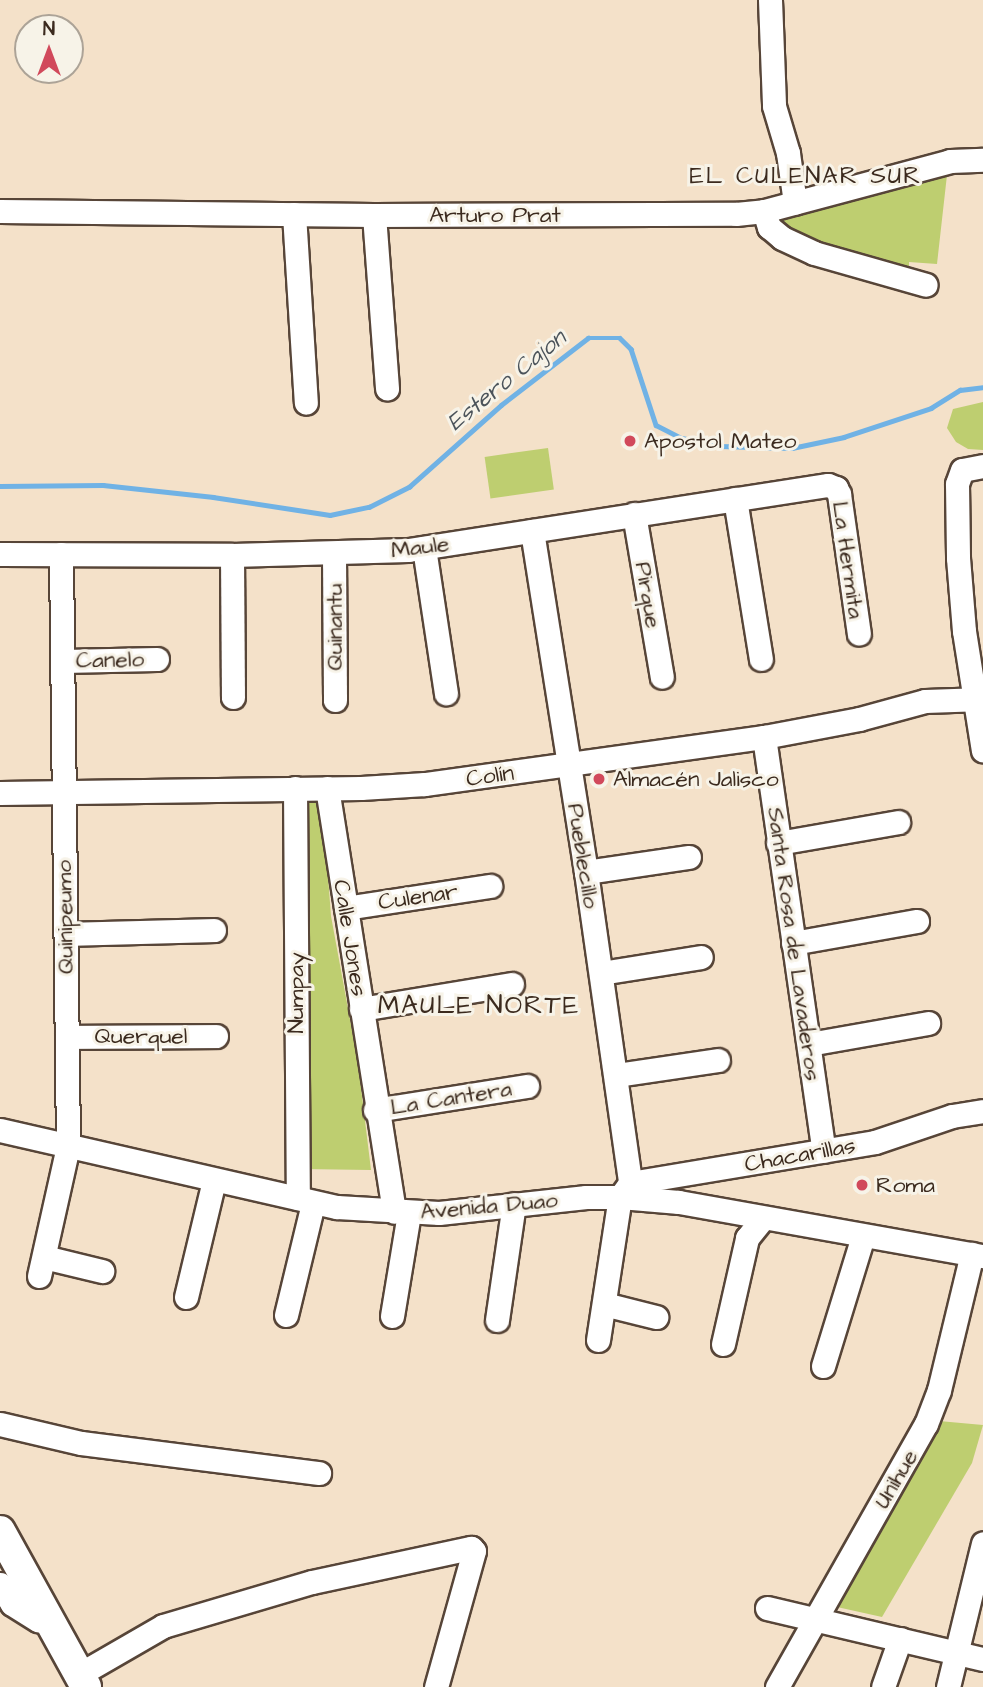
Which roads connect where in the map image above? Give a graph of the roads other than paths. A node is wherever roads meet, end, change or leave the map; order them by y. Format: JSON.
{"nodes":[{"id":1,"x":770,"y":0,"type":"edge"},
{"id":2,"x":983,"y":160,"type":"edge"},
{"id":3,"x":795,"y":203,"type":"junction"},
{"id":4,"x":0,"y":211,"type":"edge"},
{"id":5,"x":764,"y":211,"type":"junction"},
{"id":6,"x":294,"y":214,"type":"junction"},
{"id":7,"x":374,"y":215,"type":"junction"},
{"id":8,"x":926,"y":285,"type":"dead end"},
{"id":9,"x":387,"y":389,"type":"dead end"},
{"id":10,"x":306,"y":403,"type":"dead end"},
{"id":11,"x":972,"y":468,"type":"edge"},
{"id":12,"x":836,"y":488,"type":"joint"},
{"id":13,"x":736,"y":499,"type":"junction"},
{"id":14,"x":634,"y":514,"type":"junction"},
{"id":15,"x":532,"y":531,"type":"junction"},
{"id":16,"x":424,"y":548,"type":"junction"},
{"id":17,"x":0,"y":554,"type":"edge"},
{"id":18,"x":61,"y":554,"type":"junction"},
{"id":19,"x":334,"y":554,"type":"junction"},
{"id":20,"x":232,"y":555,"type":"junction"},
{"id":21,"x":859,"y":634,"type":"dead end"},
{"id":22,"x":157,"y":659,"type":"dead end"},
{"id":23,"x":761,"y":659,"type":"dead end"},
{"id":24,"x":63,"y":661,"type":"junction"},
{"id":25,"x":662,"y":677,"type":"dead end"},
{"id":26,"x":446,"y":693,"type":"dead end"},
{"id":27,"x":233,"y":697,"type":"dead end"},
{"id":28,"x":978,"y":699,"type":"edge"},
{"id":29,"x":335,"y":700,"type":"dead end"},
{"id":30,"x":764,"y":737,"type":"junction"},
{"id":31,"x":983,"y":751,"type":"edge"},
{"id":32,"x":569,"y":765,"type":"junction"},
{"id":33,"x":295,"y":788,"type":"junction"},
{"id":34,"x":327,"y":788,"type":"junction"},
{"id":35,"x":64,"y":792,"type":"junction"},
{"id":36,"x":0,"y":793,"type":"edge"},
{"id":37,"x":898,"y":822,"type":"dead end"},
{"id":38,"x":778,"y":843,"type":"junction"},
{"id":39,"x":689,"y":857,"type":"dead end"},
{"id":40,"x":586,"y":872,"type":"junction"},
{"id":41,"x":491,"y":886,"type":"dead end"},
{"id":42,"x":346,"y":908,"type":"junction"},
{"id":43,"x":917,"y":921,"type":"dead end"},
{"id":44,"x":214,"y":930,"type":"dead end"},
{"id":45,"x":66,"y":934,"type":"junction"},
{"id":46,"x":793,"y":943,"type":"junction"},
{"id":47,"x":701,"y":957,"type":"dead end"},
{"id":48,"x":601,"y":973,"type":"junction"},
{"id":49,"x":512,"y":985,"type":"dead end"},
{"id":50,"x":360,"y":1009,"type":"junction"},
{"id":51,"x":928,"y":1023,"type":"dead end"},
{"id":52,"x":216,"y":1036,"type":"dead end"},
{"id":53,"x":67,"y":1037,"type":"junction"},
{"id":54,"x":809,"y":1044,"type":"junction"},
{"id":55,"x":718,"y":1060,"type":"dead end"},
{"id":56,"x":617,"y":1075,"type":"junction"},
{"id":57,"x":527,"y":1086,"type":"dead end"},
{"id":58,"x":376,"y":1110,"type":"junction"},
{"id":59,"x":983,"y":1111,"type":"edge"},
{"id":60,"x":0,"y":1130,"type":"edge"},
{"id":61,"x":68,"y":1146,"type":"junction"},
{"id":62,"x":824,"y":1151,"type":"junction"},
{"id":63,"x":214,"y":1180,"type":"junction"},
{"id":64,"x":625,"y":1190,"type":"junction"},
{"id":65,"x":305,"y":1200,"type":"junction"},
{"id":66,"x":514,"y":1204,"type":"junction"},
{"id":67,"x":402,"y":1213,"type":"junction"},
{"id":68,"x":763,"y":1218,"type":"junction"},
{"id":69,"x":863,"y":1236,"type":"junction"},
{"id":70,"x":977,"y":1255,"type":"edge"},
{"id":71,"x":102,"y":1270,"type":"dead end"},
{"id":72,"x":186,"y":1297,"type":"dead end"},
{"id":73,"x":604,"y":1304,"type":"junction"},
{"id":74,"x":286,"y":1315,"type":"dead end"},
{"id":75,"x":392,"y":1316,"type":"dead end"},
{"id":76,"x":656,"y":1317,"type":"dead end"},
{"id":77,"x":497,"y":1320,"type":"dead end"},
{"id":78,"x":598,"y":1340,"type":"dead end"},
{"id":79,"x":723,"y":1344,"type":"dead end"},
{"id":80,"x":823,"y":1366,"type":"dead end"},
{"id":81,"x":0,"y":1424,"type":"edge"},
{"id":82,"x":319,"y":1473,"type":"dead end"},
{"id":83,"x":0,"y":1531,"type":"edge"},
{"id":84,"x":983,"y":1543,"type":"edge"},
{"id":85,"x":0,"y":1584,"type":"edge"},
{"id":86,"x":767,"y":1608,"type":"dead end"},
{"id":87,"x":815,"y":1620,"type":"junction"},
{"id":88,"x":52,"y":1621,"type":"junction"},
{"id":89,"x":900,"y":1639,"type":"junction"},
{"id":90,"x":957,"y":1653,"type":"junction"},
{"id":91,"x":983,"y":1659,"type":"edge"},
{"id":92,"x":83,"y":1681,"type":"edge"},
{"id":93,"x":436,"y":1687,"type":"edge"},
{"id":94,"x":777,"y":1687,"type":"edge"},
{"id":95,"x":883,"y":1687,"type":"edge"},
{"id":96,"x":948,"y":1687,"type":"edge"}],
"edges":[{"from":1,"to":3,"type":"street"},
{"from":2,"to":3,"type":"street","name":"Arturo Prat"},
{"from":3,"to":5,"type":"street","name":"Arturo Prat"},
{"from":4,"to":6,"type":"street","name":"Arturo Prat"},
{"from":5,"to":7,"type":"street","name":"Arturo Prat"},
{"from":5,"to":8,"type":"street"},
{"from":6,"to":7,"type":"street","name":"Arturo Prat"},
{"from":6,"to":10,"type":"street"},
{"from":7,"to":9,"type":"street"},
{"from":11,"to":28,"type":"street"},
{"from":12,"to":13,"type":"street","name":"Maule"},
{"from":12,"to":21,"type":"street","name":"La Hermita"},
{"from":13,"to":14,"type":"street","name":"Maule"},
{"from":13,"to":23,"type":"street"},
{"from":14,"to":15,"type":"street","name":"Maule"},
{"from":14,"to":25,"type":"street","name":"Pirque"},
{"from":15,"to":16,"type":"street","name":"Maule"},
{"from":15,"to":32,"type":"street","name":"Pueblecillo"},
{"from":16,"to":19,"type":"street","name":"Maule"},
{"from":16,"to":26,"type":"street"},
{"from":17,"to":18,"type":"street","name":"Maule"},
{"from":18,"to":20,"type":"street","name":"Maule"},
{"from":18,"to":24,"type":"street","name":"Quinipeumo"},
{"from":19,"to":20,"type":"street","name":"Maule"},
{"from":19,"to":29,"type":"street","name":"Quinantu"},
{"from":20,"to":27,"type":"street"},
{"from":22,"to":24,"type":"street","name":"Canelo"},
{"from":24,"to":35,"type":"street","name":"Quinipeumo"},
{"from":28,"to":30,"type":"street","name":"Colín"},
{"from":28,"to":31,"type":"street"},
{"from":30,"to":32,"type":"street","name":"Colín"},
{"from":30,"to":38,"type":"street","name":"Santa Rosa de Lavaderos"},
{"from":32,"to":34,"type":"street","name":"Colín"},
{"from":32,"to":40,"type":"street","name":"Pueblecillo"},
{"from":33,"to":34,"type":"street","name":"Colín"},
{"from":33,"to":35,"type":"street","name":"Colín"},
{"from":33,"to":65,"type":"street","name":"Numpay"},
{"from":34,"to":42,"type":"street","name":"Calle Jones"},
{"from":35,"to":36,"type":"street","name":"Colín"},
{"from":35,"to":45,"type":"street","name":"Quinipeumo"},
{"from":37,"to":38,"type":"street"},
{"from":38,"to":46,"type":"street","name":"Santa Rosa de Lavaderos"},
{"from":39,"to":40,"type":"street"},
{"from":40,"to":48,"type":"street","name":"Pueblecillo"},
{"from":41,"to":42,"type":"street","name":"Culenar"},
{"from":42,"to":50,"type":"street","name":"Calle Jones"},
{"from":43,"to":46,"type":"street"},
{"from":44,"to":45,"type":"street"},
{"from":45,"to":53,"type":"street","name":"Quinipeumo"},
{"from":46,"to":54,"type":"street","name":"Santa Rosa de Lavaderos"},
{"from":47,"to":48,"type":"street"},
{"from":48,"to":56,"type":"street","name":"Pueblecillo"},
{"from":49,"to":50,"type":"street"},
{"from":50,"to":58,"type":"street","name":"Calle Jones"},
{"from":51,"to":54,"type":"street"},
{"from":52,"to":53,"type":"street","name":"Querquel"},
{"from":53,"to":61,"type":"street","name":"Quinipeumo"},
{"from":54,"to":62,"type":"street","name":"Santa Rosa de Lavaderos"},
{"from":55,"to":56,"type":"street"},
{"from":56,"to":64,"type":"street","name":"Pueblecillo"},
{"from":57,"to":58,"type":"street","name":"La Cantera"},
{"from":58,"to":67,"type":"street","name":"Calle Jones"},
{"from":59,"to":62,"type":"street","name":"Chacarillas"},
{"from":60,"to":61,"type":"street","name":"Avenida Duao"},
{"from":61,"to":63,"type":"street","name":"Avenida Duao"},
{"from":61,"to":71,"type":"street","name":"Quinipeumo"},
{"from":62,"to":64,"type":"street","name":"Chacarillas"},
{"from":63,"to":65,"type":"street","name":"Avenida Duao"},
{"from":63,"to":72,"type":"street"},
{"from":64,"to":66,"type":"street","name":"Avenida Duao"},
{"from":64,"to":68,"type":"street","name":"Avenida Duao"},
{"from":64,"to":73,"type":"street","name":"Pueblecillo"},
{"from":65,"to":67,"type":"street","name":"Avenida Duao"},
{"from":65,"to":74,"type":"street","name":"Numpay"},
{"from":66,"to":67,"type":"street","name":"Avenida Duao"},
{"from":66,"to":77,"type":"street"},
{"from":67,"to":75,"type":"street","name":"Calle Jones"},
{"from":68,"to":69,"type":"street","name":"Avenida Duao"},
{"from":68,"to":79,"type":"street"},
{"from":69,"to":70,"type":"street","name":"Avenida Duao"},
{"from":69,"to":80,"type":"street"},
{"from":70,"to":87,"type":"street","name":"Unihue"},
{"from":73,"to":76,"type":"street"},
{"from":73,"to":78,"type":"street","name":"Pueblecillo"},
{"from":81,"to":82,"type":"street"},
{"from":83,"to":88,"type":"main road"},
{"from":84,"to":90,"type":"street"},
{"from":85,"to":88,"type":"street"},
{"from":86,"to":87,"type":"street"},
{"from":87,"to":89,"type":"street"},
{"from":87,"to":94,"type":"street","name":"Unihue"},
{"from":88,"to":92,"type":"main road"},
{"from":89,"to":90,"type":"street"},
{"from":89,"to":95,"type":"street"},
{"from":90,"to":91,"type":"street"},
{"from":90,"to":96,"type":"street"},
{"from":92,"to":93,"type":"street"}]}
